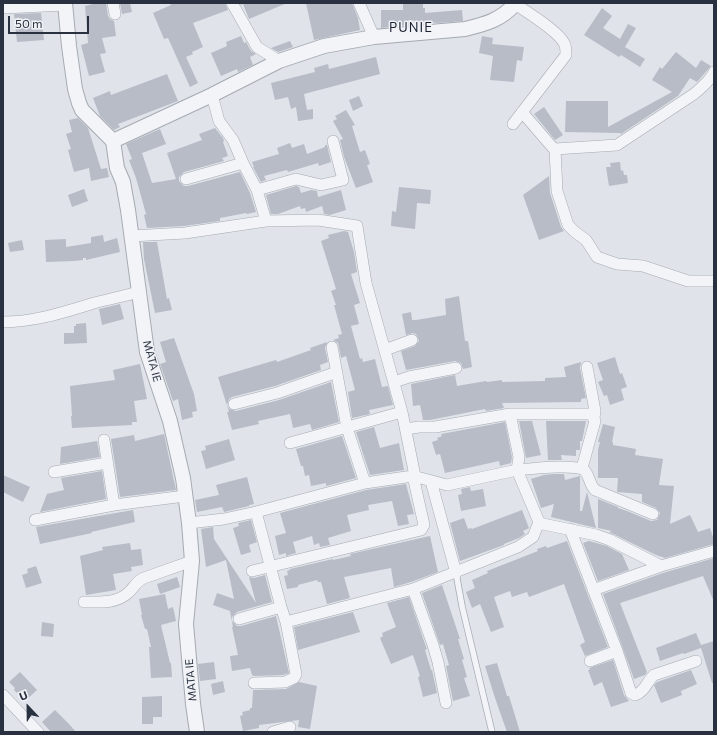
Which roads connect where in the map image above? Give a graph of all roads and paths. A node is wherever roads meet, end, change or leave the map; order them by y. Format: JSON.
{"nodes":[{"id":1,"x":232,"y":3,"type":"edge"},
{"id":2,"x":359,"y":3,"type":"edge"},
{"id":3,"x":516,"y":3,"type":"edge"},
{"id":4,"x":65,"y":4,"type":"edge"},
{"id":5,"x":3,"y":8,"type":"edge"},
{"id":6,"x":374,"y":37,"type":"junction"},
{"id":7,"x":279,"y":62,"type":"junction"},
{"id":8,"x":714,"y":72,"type":"edge"},
{"id":9,"x":212,"y":95,"type":"junction"},
{"id":10,"x":522,"y":112,"type":"junction"},
{"id":11,"x":513,"y":124,"type":"dead end"},
{"id":12,"x":113,"y":141,"type":"junction"},
{"id":13,"x":333,"y":142,"type":"dead end"},
{"id":14,"x":555,"y":149,"type":"junction"},
{"id":15,"x":243,"y":164,"type":"junction"},
{"id":16,"x":186,"y":179,"type":"dead end"},
{"id":17,"x":257,"y":190,"type":"junction"},
{"id":18,"x":266,"y":221,"type":"junction"},
{"id":19,"x":131,"y":236,"type":"junction"},
{"id":20,"x":714,"y":281,"type":"edge"},
{"id":21,"x":139,"y":292,"type":"junction"},
{"id":22,"x":3,"y":322,"type":"edge"},
{"id":23,"x":412,"y":340,"type":"dead end"},
{"id":24,"x":332,"y":346,"type":"dead end"},
{"id":25,"x":386,"y":349,"type":"junction"},
{"id":26,"x":456,"y":368,"type":"dead end"},
{"id":27,"x":587,"y":368,"type":"dead end"},
{"id":28,"x":337,"y":372,"type":"junction"},
{"id":29,"x":395,"y":381,"type":"junction"},
{"id":30,"x":234,"y":404,"type":"dead end"},
{"id":31,"x":402,"y":412,"type":"junction"},
{"id":32,"x":510,"y":414,"type":"junction"},
{"id":33,"x":594,"y":418,"type":"junction"},
{"id":34,"x":348,"y":428,"type":"junction"},
{"id":35,"x":411,"y":428,"type":"junction"},
{"id":36,"x":104,"y":440,"type":"dead end"},
{"id":37,"x":290,"y":443,"type":"dead end"},
{"id":38,"x":107,"y":463,"type":"junction"},
{"id":39,"x":582,"y":468,"type":"junction"},
{"id":40,"x":517,"y":470,"type":"junction"},
{"id":41,"x":54,"y":472,"type":"dead end"},
{"id":42,"x":420,"y":478,"type":"junction"},
{"id":43,"x":365,"y":483,"type":"junction"},
{"id":44,"x":185,"y":496,"type":"junction"},
{"id":45,"x":114,"y":505,"type":"junction"},
{"id":46,"x":256,"y":512,"type":"junction"},
{"id":47,"x":653,"y":514,"type":"dead end"},
{"id":48,"x":35,"y":520,"type":"dead end"},
{"id":49,"x":539,"y":522,"type":"junction"},
{"id":50,"x":189,"y":523,"type":"junction"},
{"id":51,"x":570,"y":529,"type":"junction"},
{"id":52,"x":714,"y":551,"type":"edge"},
{"id":53,"x":192,"y":561,"type":"junction"},
{"id":54,"x":661,"y":566,"type":"junction"},
{"id":55,"x":270,"y":567,"type":"junction"},
{"id":56,"x":252,"y":571,"type":"dead end"},
{"id":57,"x":449,"y":575,"type":"junction"},
{"id":58,"x":413,"y":589,"type":"junction"},
{"id":59,"x":593,"y":590,"type":"junction"},
{"id":60,"x":84,"y":602,"type":"dead end"},
{"id":61,"x":281,"y":607,"type":"junction"},
{"id":62,"x":239,"y":619,"type":"dead end"},
{"id":63,"x":286,"y":622,"type":"junction"},
{"id":64,"x":617,"y":651,"type":"junction"},
{"id":65,"x":590,"y":661,"type":"dead end"},
{"id":66,"x":696,"y":661,"type":"dead end"},
{"id":67,"x":254,"y":683,"type":"dead end"},
{"id":68,"x":3,"y":695,"type":"edge"},
{"id":69,"x":446,"y":703,"type":"dead end"},
{"id":70,"x":290,"y":727,"type":"dead end"},
{"id":71,"x":38,"y":732,"type":"edge"},
{"id":72,"x":197,"y":732,"type":"edge"},
{"id":73,"x":273,"y":732,"type":"edge"},
{"id":74,"x":492,"y":732,"type":"edge"}],
"edges":[{"from":1,"to":7,"type":"street"},
{"from":2,"to":6,"type":"street"},
{"from":3,"to":6,"type":"street"},
{"from":3,"to":10,"type":"street"},
{"from":4,"to":5,"type":"street"},
{"from":4,"to":12,"type":"street"},
{"from":6,"to":7,"type":"street"},
{"from":7,"to":9,"type":"street"},
{"from":8,"to":14,"type":"street"},
{"from":9,"to":12,"type":"street"},
{"from":9,"to":15,"type":"street"},
{"from":10,"to":11,"type":"street"},
{"from":10,"to":14,"type":"street"},
{"from":12,"to":19,"type":"street","name":"MATA IE"},
{"from":13,"to":17,"type":"street"},
{"from":14,"to":20,"type":"street"},
{"from":15,"to":16,"type":"street"},
{"from":15,"to":17,"type":"street"},
{"from":17,"to":18,"type":"street"},
{"from":18,"to":19,"type":"street"},
{"from":18,"to":25,"type":"street"},
{"from":19,"to":21,"type":"street","name":"MATA IE"},
{"from":21,"to":22,"type":"street"},
{"from":21,"to":44,"type":"street","name":"MATA IE"},
{"from":23,"to":25,"type":"street"},
{"from":24,"to":28,"type":"street"},
{"from":25,"to":29,"type":"street"},
{"from":26,"to":29,"type":"street"},
{"from":27,"to":33,"type":"street"},
{"from":28,"to":30,"type":"street"},
{"from":28,"to":34,"type":"street"},
{"from":29,"to":31,"type":"street"},
{"from":31,"to":34,"type":"street"},
{"from":31,"to":35,"type":"street"},
{"from":32,"to":33,"type":"street"},
{"from":32,"to":35,"type":"street"},
{"from":32,"to":40,"type":"street"},
{"from":33,"to":39,"type":"street"},
{"from":34,"to":37,"type":"street"},
{"from":34,"to":43,"type":"street"},
{"from":35,"to":42,"type":"street"},
{"from":36,"to":38,"type":"street"},
{"from":38,"to":41,"type":"street"},
{"from":38,"to":45,"type":"street"},
{"from":39,"to":40,"type":"street"},
{"from":39,"to":47,"type":"street"},
{"from":40,"to":42,"type":"street"},
{"from":40,"to":49,"type":"street"},
{"from":42,"to":43,"type":"street"},
{"from":42,"to":55,"type":"street"},
{"from":42,"to":57,"type":"street"},
{"from":43,"to":46,"type":"street"},
{"from":44,"to":45,"type":"street"},
{"from":44,"to":50,"type":"street","name":"MATA IE"},
{"from":45,"to":48,"type":"street"},
{"from":46,"to":50,"type":"street"},
{"from":46,"to":55,"type":"street"},
{"from":49,"to":51,"type":"street"},
{"from":49,"to":57,"type":"street"},
{"from":50,"to":53,"type":"street","name":"MATA IE"},
{"from":51,"to":54,"type":"street"},
{"from":51,"to":59,"type":"street"},
{"from":52,"to":54,"type":"street"},
{"from":53,"to":60,"type":"street"},
{"from":53,"to":72,"type":"street","name":"MATA IE"},
{"from":54,"to":59,"type":"street"},
{"from":55,"to":56,"type":"street"},
{"from":55,"to":61,"type":"street"},
{"from":57,"to":58,"type":"street"},
{"from":57,"to":74,"type":"lane"},
{"from":58,"to":63,"type":"street"},
{"from":58,"to":69,"type":"street"},
{"from":59,"to":64,"type":"street"},
{"from":61,"to":62,"type":"street"},
{"from":61,"to":63,"type":"street"},
{"from":63,"to":67,"type":"street"},
{"from":64,"to":65,"type":"street"},
{"from":64,"to":66,"type":"street"},
{"from":68,"to":71,"type":"street"},
{"from":70,"to":73,"type":"street"}]}
